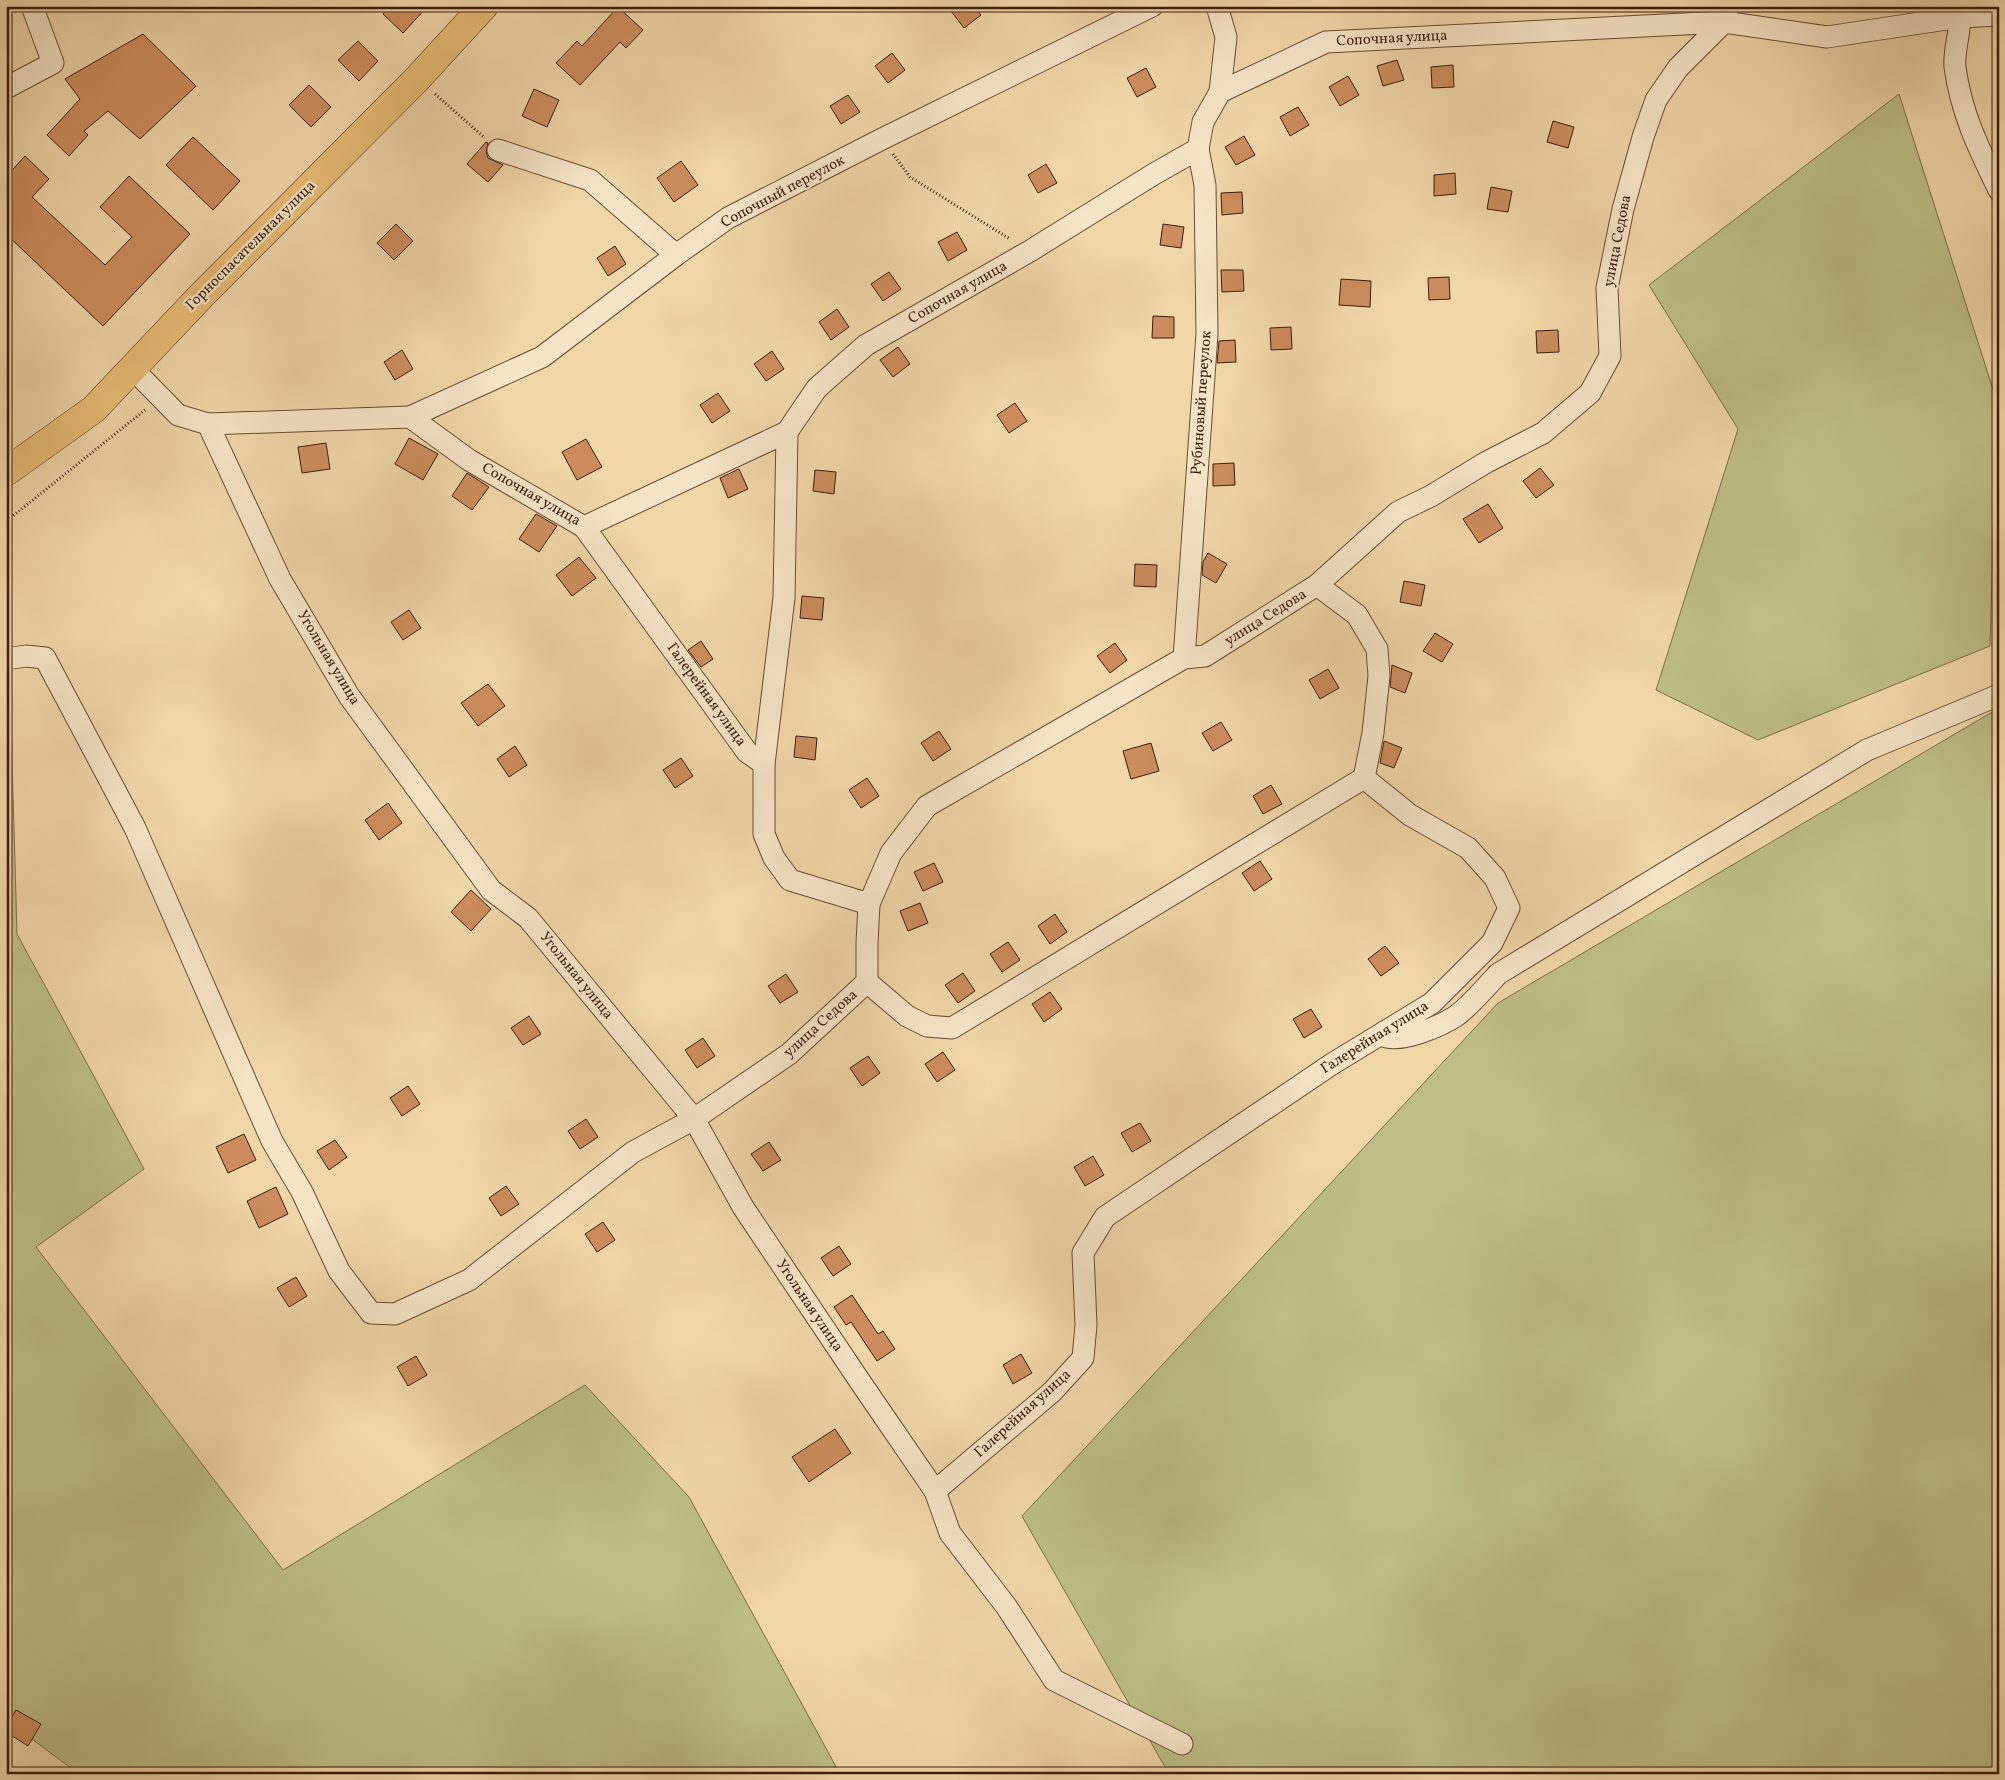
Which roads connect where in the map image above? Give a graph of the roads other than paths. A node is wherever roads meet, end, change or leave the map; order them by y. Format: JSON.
{"nodes":[{"id":1,"x":32,"y":6,"type":"edge"},
{"id":2,"x":484,"y":6,"type":"edge"},
{"id":3,"x":1152,"y":6,"type":"edge"},
{"id":4,"x":1217,"y":6,"type":"edge"},
{"id":5,"x":1959,"y":11,"type":"edge"},
{"id":6,"x":1726,"y":14,"type":"edge"},
{"id":7,"x":1999,"y":15,"type":"edge"},
{"id":8,"x":6,"y":88,"type":"edge"},
{"id":9,"x":1220,"y":92,"type":"junction"},
{"id":10,"x":1198,"y":149,"type":"junction"},
{"id":11,"x":498,"y":150,"type":"road end"},
{"id":12,"x":1999,"y":190,"type":"edge"},
{"id":13,"x":676,"y":256,"type":"junction"},
{"id":14,"x":132,"y":368,"type":"junction"},
{"id":15,"x":410,"y":418,"type":"junction"},
{"id":16,"x":208,"y":424,"type":"junction"},
{"id":17,"x":787,"y":432,"type":"junction"},
{"id":18,"x":6,"y":472,"type":"edge"},
{"id":19,"x":584,"y":527,"type":"junction"},
{"id":20,"x":1317,"y":585,"type":"junction"},
{"id":21,"x":6,"y":658,"type":"edge"},
{"id":22,"x":1184,"y":658,"type":"junction"},
{"id":23,"x":1999,"y":695,"type":"edge"},
{"id":24,"x":764,"y":764,"type":"junction"},
{"id":25,"x":1364,"y":778,"type":"junction"},
{"id":26,"x":869,"y":904,"type":"junction"},
{"id":27,"x":868,"y":982,"type":"junction"},
{"id":28,"x":1384,"y":1032,"type":"junction"},
{"id":29,"x":694,"y":1119,"type":"junction"},
{"id":30,"x":935,"y":1490,"type":"junction"},
{"id":31,"x":1182,"y":1744,"type":"dead end"}],
"edges":[{"from":1,"to":8,"type":"street"},
{"from":2,"to":14,"type":"main road","name":"Горноспасательная улица"},
{"from":3,"to":13,"type":"street","name":"Сопочный переулок"},
{"from":4,"to":9,"type":"street"},
{"from":5,"to":6,"type":"street","name":"Сопочная улица"},
{"from":5,"to":7,"type":"street","name":"Сопочная улица"},
{"from":5,"to":12,"type":"street"},
{"from":6,"to":9,"type":"street","name":"Сопочная улица"},
{"from":6,"to":20,"type":"street","name":"улица Седова"},
{"from":9,"to":10,"type":"street"},
{"from":10,"to":17,"type":"street","name":"Сопочная улица"},
{"from":10,"to":22,"type":"street","name":"Рубиновый переулок"},
{"from":11,"to":13,"type":"street"},
{"from":13,"to":15,"type":"street","name":"Сопочный переулок"},
{"from":14,"to":16,"type":"street"},
{"from":14,"to":18,"type":"main road","name":"Горноспасательная улица"},
{"from":15,"to":16,"type":"street"},
{"from":15,"to":19,"type":"street","name":"Сопочная улица"},
{"from":16,"to":29,"type":"street","name":"Угольная улица"},
{"from":17,"to":19,"type":"street","name":"Сопочная улица"},
{"from":17,"to":24,"type":"street"},
{"from":19,"to":24,"type":"street","name":"Галерейная улица"},
{"from":20,"to":22,"type":"street","name":"улица Седова"},
{"from":20,"to":25,"type":"street"},
{"from":21,"to":29,"type":"street","name":"улица Седова"},
{"from":22,"to":26,"type":"street","name":"улица Седова"},
{"from":23,"to":28,"type":"street"},
{"from":24,"to":26,"type":"street"},
{"from":25,"to":27,"type":"street"},
{"from":25,"to":28,"type":"street","name":"Галерейная улица"},
{"from":26,"to":27,"type":"street","name":"улица Седова"},
{"from":27,"to":29,"type":"street","name":"улица Седова"},
{"from":28,"to":30,"type":"street","name":"Галерейная улица"},
{"from":29,"to":30,"type":"street","name":"Угольная улица"},
{"from":30,"to":31,"type":"street","name":"Угольная улица"}]}
